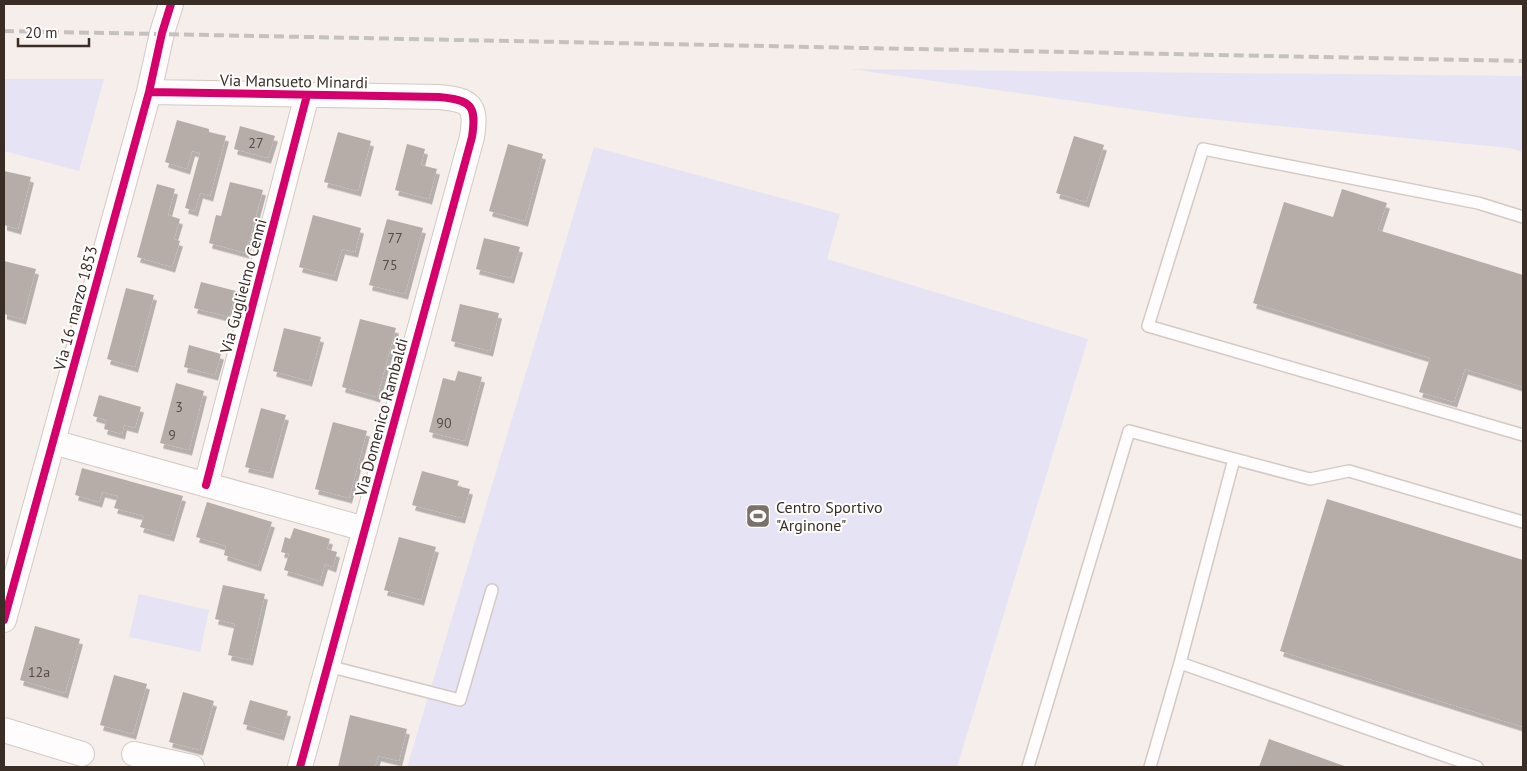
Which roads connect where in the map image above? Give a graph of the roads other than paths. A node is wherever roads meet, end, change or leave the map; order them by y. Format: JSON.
{"nodes":[{"id":1,"x":171,"y":4,"type":"edge"},
{"id":2,"x":149,"y":92,"type":"junction"},
{"id":3,"x":307,"y":95,"type":"junction"},
{"id":4,"x":440,"y":97,"type":"joint"},
{"id":5,"x":1523,"y":217,"type":"edge"},
{"id":6,"x":1523,"y":435,"type":"edge"},
{"id":7,"x":52,"y":442,"type":"junction"},
{"id":8,"x":1234,"y":459,"type":"junction"},
{"id":9,"x":206,"y":485,"type":"junction"},
{"id":10,"x":1523,"y":522,"type":"edge"},
{"id":11,"x":365,"y":529,"type":"junction"},
{"id":12,"x":492,"y":590,"type":"dead end"},
{"id":13,"x":4,"y":620,"type":"edge"},
{"id":14,"x":1180,"y":663,"type":"junction"},
{"id":15,"x":328,"y":666,"type":"junction"},
{"id":16,"x":4,"y":730,"type":"edge"},
{"id":17,"x":82,"y":754,"type":"dead end"},
{"id":18,"x":134,"y":754,"type":"dead end"},
{"id":19,"x":192,"y":767,"type":"edge"},
{"id":20,"x":300,"y":767,"type":"edge"},
{"id":21,"x":1028,"y":767,"type":"edge"},
{"id":22,"x":1150,"y":767,"type":"edge"},
{"id":23,"x":1477,"y":767,"type":"edge"}],
"edges":[{"from":1,"to":2,"type":"street","name":"Via 16 marzo 1853"},
{"from":2,"to":3,"type":"street","name":"Via Mansueto Minardi"},
{"from":2,"to":7,"type":"street","name":"Via 16 marzo 1853"},
{"from":3,"to":4,"type":"street","name":"Via Mansueto Minardi"},
{"from":3,"to":9,"type":"street","name":"Via Guglielmo Cenni"},
{"from":4,"to":11,"type":"street","name":"Via Domenico Rambaldi"},
{"from":5,"to":6,"type":"lane"},
{"from":7,"to":9,"type":"street"},
{"from":7,"to":13,"type":"street","name":"Via 16 marzo 1853"},
{"from":8,"to":10,"type":"lane"},
{"from":8,"to":14,"type":"lane"},
{"from":8,"to":21,"type":"lane"},
{"from":9,"to":11,"type":"street"},
{"from":11,"to":15,"type":"street","name":"Via Domenico Rambaldi"},
{"from":12,"to":15,"type":"lane"},
{"from":14,"to":22,"type":"lane"},
{"from":14,"to":23,"type":"lane"},
{"from":15,"to":20,"type":"street","name":"Via Domenico Rambaldi"},
{"from":16,"to":17,"type":"street"},
{"from":18,"to":19,"type":"street"}]}
